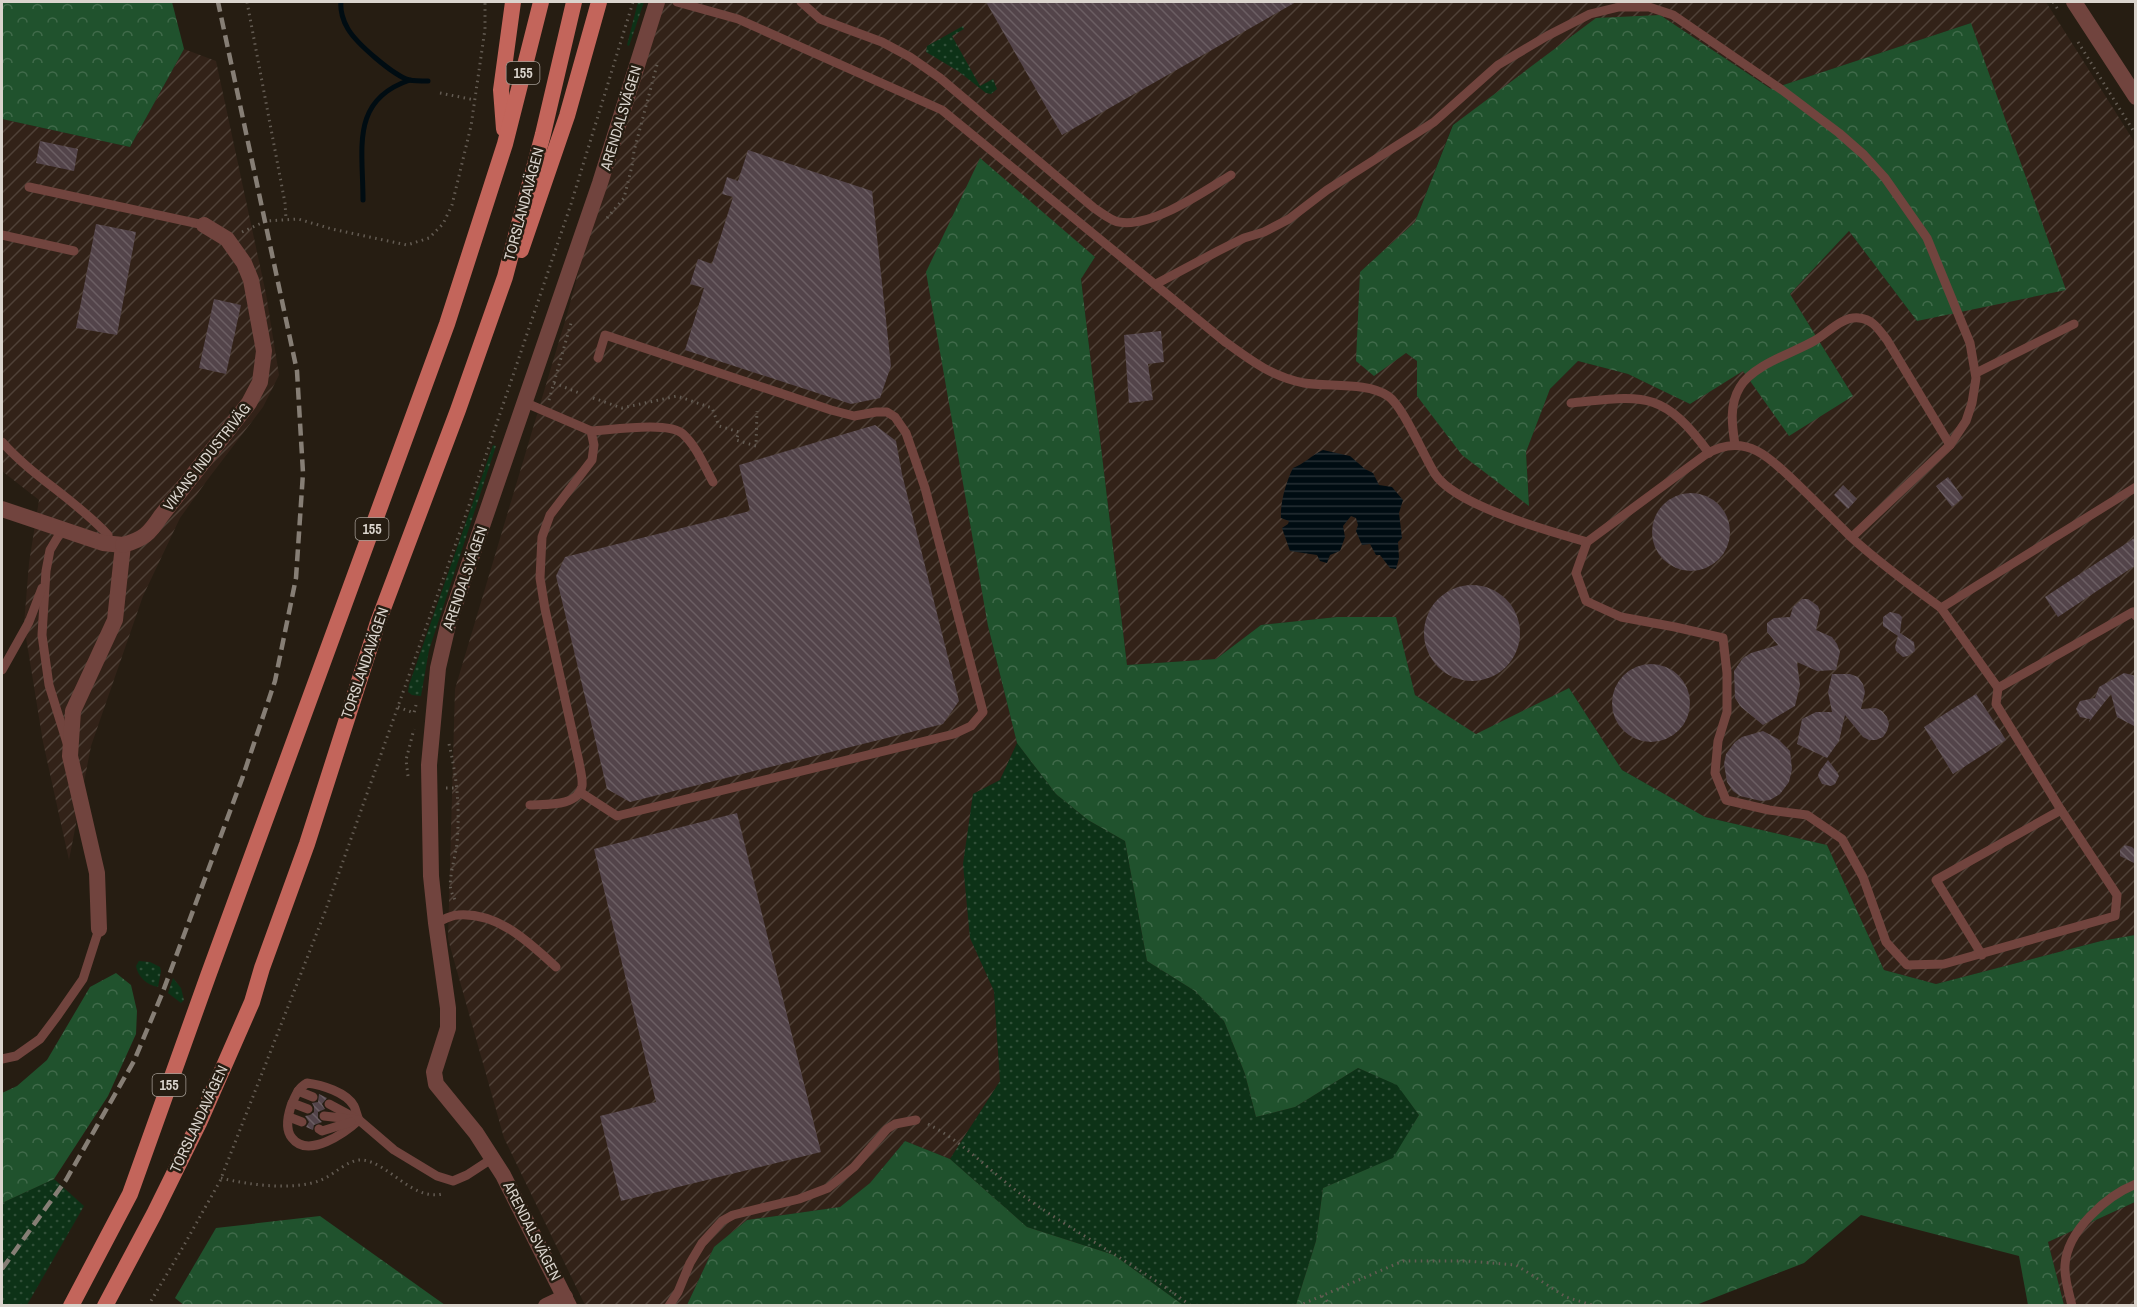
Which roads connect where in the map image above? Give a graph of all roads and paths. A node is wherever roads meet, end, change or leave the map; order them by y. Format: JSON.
{"nodes":[{"id":1,"x":247,"y":2,"type":"edge"},
{"id":2,"x":485,"y":2,"type":"edge"},
{"id":3,"x":513,"y":2,"type":"edge"},
{"id":4,"x":541,"y":2,"type":"edge"},
{"id":5,"x":574,"y":2,"type":"edge"},
{"id":6,"x":599,"y":2,"type":"edge"},
{"id":7,"x":633,"y":2,"type":"edge"},
{"id":8,"x":657,"y":2,"type":"edge"},
{"id":9,"x":677,"y":2,"type":"edge"},
{"id":10,"x":801,"y":2,"type":"edge"},
{"id":11,"x":2053,"y":2,"type":"edge"},
{"id":12,"x":2074,"y":2,"type":"edge"},
{"id":13,"x":2059,"y":11,"type":"dead end"},
{"id":14,"x":2077,"y":40,"type":"dead end"},
{"id":15,"x":659,"y":54,"type":"dead end"},
{"id":16,"x":440,"y":93,"type":"dead end"},
{"id":17,"x":2136,"y":97,"type":"edge"},
{"id":18,"x":475,"y":100,"type":"junction"},
{"id":19,"x":2136,"y":135,"type":"edge"},
{"id":20,"x":505,"y":144,"type":"junction"},
{"id":21,"x":1231,"y":175,"type":"dead end"},
{"id":22,"x":29,"y":187,"type":"dead end"},
{"id":23,"x":286,"y":219,"type":"junction"},
{"id":24,"x":604,"y":224,"type":"dead end"},
{"id":25,"x":204,"y":225,"type":"joint"},
{"id":26,"x":2,"y":235,"type":"edge"},
{"id":27,"x":226,"y":239,"type":"junction"},
{"id":28,"x":74,"y":251,"type":"dead end"},
{"id":29,"x":505,"y":277,"type":"junction"},
{"id":30,"x":1156,"y":284,"type":"junction"},
{"id":31,"x":573,"y":319,"type":"dead end"},
{"id":32,"x":2074,"y":324,"type":"dead end"},
{"id":33,"x":598,"y":358,"type":"dead end"},
{"id":34,"x":1976,"y":373,"type":"junction"},
{"id":35,"x":554,"y":383,"type":"junction"},
{"id":36,"x":579,"y":393,"type":"dead end"},
{"id":37,"x":593,"y":398,"type":"dead end"},
{"id":38,"x":526,"y":403,"type":"junction"},
{"id":39,"x":1571,"y":403,"type":"dead end"},
{"id":40,"x":546,"y":411,"type":"junction"},
{"id":41,"x":757,"y":411,"type":"dead end"},
{"id":42,"x":591,"y":431,"type":"junction"},
{"id":43,"x":2,"y":442,"type":"edge"},
{"id":44,"x":1735,"y":445,"type":"junction"},
{"id":45,"x":1950,"y":445,"type":"junction"},
{"id":46,"x":1709,"y":453,"type":"junction"},
{"id":47,"x":713,"y":482,"type":"dead end"},
{"id":48,"x":2136,"y":487,"type":"edge"},
{"id":49,"x":2,"y":509,"type":"edge"},
{"id":50,"x":62,"y":530,"type":"junction"},
{"id":51,"x":1852,"y":537,"type":"junction"},
{"id":52,"x":1587,"y":542,"type":"junction"},
{"id":53,"x":104,"y":543,"type":"junction"},
{"id":54,"x":123,"y":545,"type":"junction"},
{"id":55,"x":47,"y":577,"type":"junction"},
{"id":56,"x":1941,"y":608,"type":"junction"},
{"id":57,"x":2136,"y":616,"type":"edge"},
{"id":58,"x":2,"y":649,"type":"edge"},
{"id":59,"x":10,"y":655,"type":"junction"},
{"id":60,"x":2,"y":670,"type":"edge"},
{"id":61,"x":1998,"y":688,"type":"junction"},
{"id":62,"x":415,"y":726,"type":"dead end"},
{"id":63,"x":70,"y":756,"type":"junction"},
{"id":64,"x":408,"y":776,"type":"dead end"},
{"id":65,"x":446,"y":788,"type":"dead end"},
{"id":66,"x":457,"y":788,"type":"dead end"},
{"id":67,"x":580,"y":792,"type":"junction"},
{"id":68,"x":530,"y":805,"type":"dead end"},
{"id":69,"x":2061,"y":810,"type":"junction"},
{"id":70,"x":436,"y":923,"type":"junction"},
{"id":71,"x":99,"y":929,"type":"joint"},
{"id":72,"x":1982,"y":955,"type":"junction"},
{"id":73,"x":556,"y":967,"type":"dead end"},
{"id":74,"x":2,"y":1059,"type":"edge"},
{"id":75,"x":298,"y":1091,"type":"junction"},
{"id":76,"x":313,"y":1097,"type":"dead end"},
{"id":77,"x":292,"y":1103,"type":"junction"},
{"id":78,"x":329,"y":1104,"type":"dead end"},
{"id":79,"x":308,"y":1109,"type":"dead end"},
{"id":80,"x":289,"y":1117,"type":"junction"},
{"id":81,"x":327,"y":1117,"type":"dead end"},
{"id":82,"x":359,"y":1120,"type":"junction"},
{"id":83,"x":916,"y":1120,"type":"joint"},
{"id":84,"x":302,"y":1122,"type":"dead end"},
{"id":85,"x":319,"y":1129,"type":"dead end"},
{"id":86,"x":493,"y":1158,"type":"junction"},
{"id":87,"x":221,"y":1178,"type":"junction"},
{"id":88,"x":453,"y":1181,"type":"junction"},
{"id":89,"x":2136,"y":1184,"type":"edge"},
{"id":90,"x":1322,"y":1296,"type":"junction"},
{"id":91,"x":567,"y":1301,"type":"edge"},
{"id":92,"x":71,"y":1305,"type":"edge"},
{"id":93,"x":105,"y":1305,"type":"edge"},
{"id":94,"x":148,"y":1305,"type":"edge"},
{"id":95,"x":546,"y":1305,"type":"edge"},
{"id":96,"x":669,"y":1305,"type":"edge"},
{"id":97,"x":1191,"y":1305,"type":"edge"},
{"id":98,"x":1298,"y":1305,"type":"edge"},
{"id":99,"x":1332,"y":1305,"type":"edge"},
{"id":100,"x":1595,"y":1305,"type":"edge"},
{"id":101,"x":2072,"y":1305,"type":"edge"}],
"edges":[{"from":1,"to":23,"type":"path"},
{"from":2,"to":18,"type":"path"},
{"from":3,"to":20,"type":"main road"},
{"from":4,"to":20,"type":"main road","number":"155"},
{"from":5,"to":29,"type":"main road","name":"TORSLANDAVÄGEN","number":"155"},
{"from":6,"to":29,"type":"main road"},
{"from":7,"to":87,"type":"path"},
{"from":8,"to":38,"type":"street","name":"ARENDALSVÄGEN"},
{"from":9,"to":30,"type":"lane"},
{"from":10,"to":21,"type":"lane"},
{"from":11,"to":13,"type":"path"},
{"from":12,"to":17,"type":"street"},
{"from":14,"to":19,"type":"path"},
{"from":15,"to":24,"type":"path"},
{"from":16,"to":18,"type":"path"},
{"from":18,"to":23,"type":"path"},
{"from":20,"to":92,"type":"main road","number":"155"},
{"from":22,"to":25,"type":"lane","name":"VIKANS INDUSTRIVÄG"},
{"from":23,"to":27,"type":"path"},
{"from":25,"to":27,"type":"street","name":"VIKANS INDUSTRIVÄG"},
{"from":26,"to":28,"type":"lane"},
{"from":27,"to":54,"type":"street","name":"VIKANS INDUSTRIVÄG"},
{"from":29,"to":93,"type":"main road","name":"TORSLANDAVÄGEN","number":"155"},
{"from":30,"to":34,"type":"lane"},
{"from":30,"to":52,"type":"lane"},
{"from":31,"to":35,"type":"path"},
{"from":32,"to":34,"type":"lane"},
{"from":33,"to":67,"type":"lane"},
{"from":34,"to":45,"type":"lane"},
{"from":35,"to":36,"type":"path"},
{"from":35,"to":40,"type":"path"},
{"from":37,"to":41,"type":"path"},
{"from":38,"to":40,"type":"lane"},
{"from":38,"to":70,"type":"street","name":"ARENDALSVÄGEN"},
{"from":39,"to":46,"type":"lane"},
{"from":40,"to":42,"type":"lane"},
{"from":42,"to":47,"type":"lane"},
{"from":42,"to":67,"type":"lane"},
{"from":43,"to":53,"type":"lane"},
{"from":44,"to":45,"type":"lane"},
{"from":44,"to":46,"type":"lane"},
{"from":44,"to":51,"type":"lane"},
{"from":45,"to":51,"type":"lane"},
{"from":46,"to":52,"type":"lane"},
{"from":48,"to":56,"type":"lane"},
{"from":49,"to":50,"type":"street"},
{"from":50,"to":53,"type":"street"},
{"from":50,"to":55,"type":"lane"},
{"from":51,"to":56,"type":"lane"},
{"from":52,"to":72,"type":"lane"},
{"from":53,"to":54,"type":"street"},
{"from":54,"to":63,"type":"street"},
{"from":55,"to":59,"type":"lane"},
{"from":55,"to":63,"type":"lane"},
{"from":56,"to":61,"type":"lane"},
{"from":57,"to":61,"type":"lane"},
{"from":58,"to":59,"type":"lane"},
{"from":59,"to":60,"type":"lane"},
{"from":61,"to":69,"type":"lane"},
{"from":62,"to":64,"type":"path"},
{"from":63,"to":71,"type":"street"},
{"from":65,"to":66,"type":"path"},
{"from":67,"to":68,"type":"lane"},
{"from":69,"to":72,"type":"lane"},
{"from":69,"to":72,"type":"lane"},
{"from":70,"to":73,"type":"lane"},
{"from":70,"to":86,"type":"street","name":"ARENDALSVÄGEN"},
{"from":71,"to":74,"type":"lane"},
{"from":75,"to":76,"type":"lane"},
{"from":75,"to":77,"type":"lane"},
{"from":75,"to":82,"type":"lane"},
{"from":77,"to":79,"type":"lane"},
{"from":77,"to":80,"type":"lane"},
{"from":78,"to":82,"type":"lane"},
{"from":80,"to":82,"type":"lane"},
{"from":80,"to":84,"type":"lane"},
{"from":81,"to":82,"type":"lane"},
{"from":82,"to":85,"type":"lane"},
{"from":82,"to":88,"type":"lane"},
{"from":83,"to":96,"type":"lane"},
{"from":83,"to":97,"type":"path"},
{"from":86,"to":88,"type":"lane"},
{"from":86,"to":91,"type":"street","name":"ARENDALSVÄGEN"},
{"from":87,"to":88,"type":"path"},
{"from":87,"to":94,"type":"path"},
{"from":89,"to":101,"type":"lane"},
{"from":90,"to":98,"type":"path"},
{"from":90,"to":99,"type":"path"},
{"from":90,"to":100,"type":"path"},
{"from":91,"to":95,"type":"street"}]}
